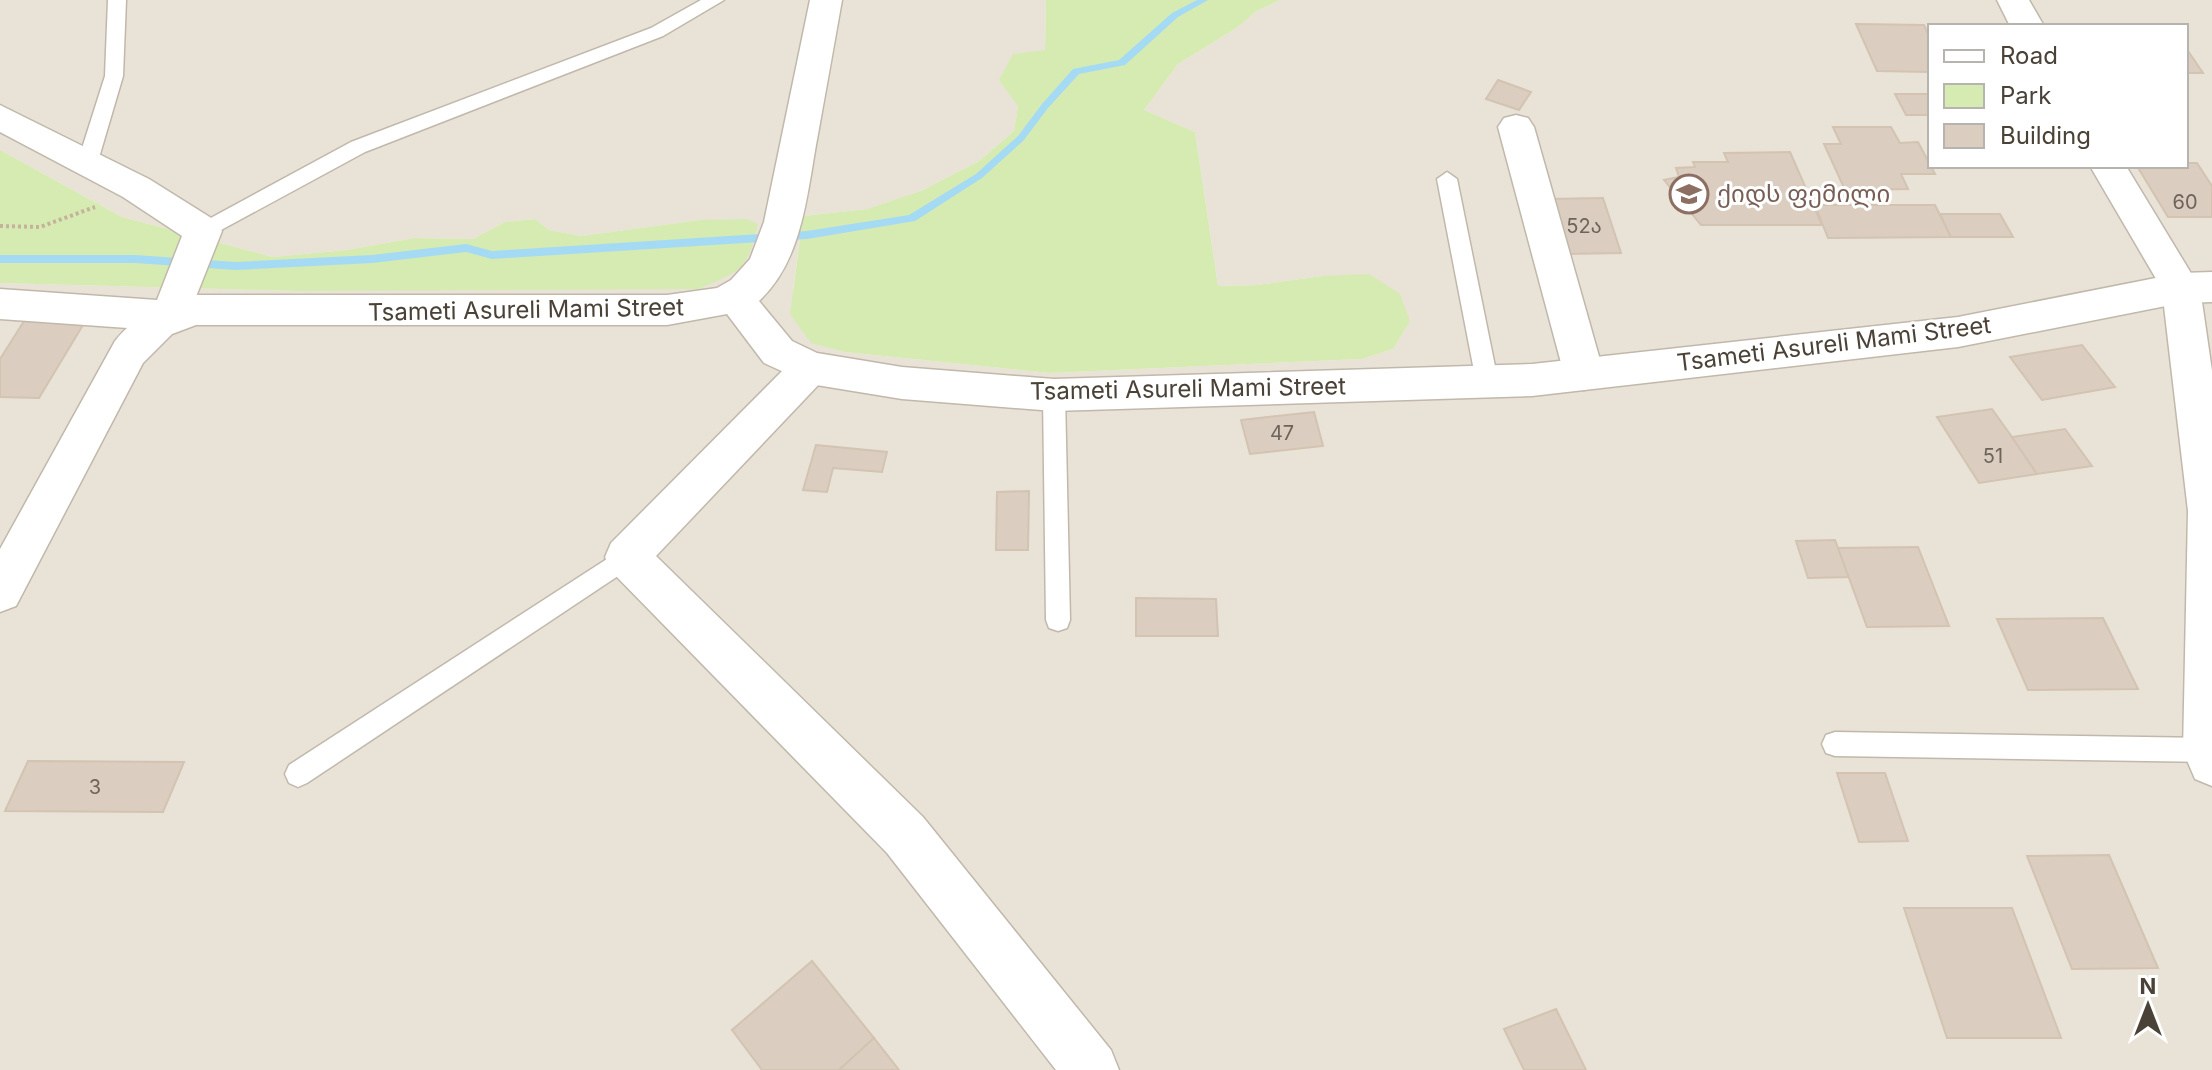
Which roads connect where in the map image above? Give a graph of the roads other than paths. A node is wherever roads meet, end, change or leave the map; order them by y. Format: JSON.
{"nodes":[{"id":1,"x":117,"y":0,"type":"edge"},
{"id":2,"x":715,"y":0,"type":"edge"},
{"id":3,"x":826,"y":0,"type":"edge"},
{"id":4,"x":2013,"y":0,"type":"edge"},
{"id":5,"x":2026,"y":24,"type":"edge"},
{"id":6,"x":0,"y":117,"type":"edge"},
{"id":7,"x":1516,"y":127,"type":"dead end"},
{"id":8,"x":88,"y":161,"type":"junction"},
{"id":9,"x":2109,"y":168,"type":"edge"},
{"id":10,"x":1447,"y":179,"type":"dead end"},
{"id":11,"x":203,"y":231,"type":"junction"},
{"id":12,"x":2196,"y":287,"type":"edge"},
{"id":13,"x":737,"y":298,"type":"junction"},
{"id":14,"x":0,"y":304,"type":"edge"},
{"id":15,"x":173,"y":305,"type":"junction"},
{"id":16,"x":810,"y":368,"type":"junction"},
{"id":17,"x":1584,"y":374,"type":"junction"},
{"id":18,"x":1487,"y":381,"type":"junction"},
{"id":19,"x":1054,"y":395,"type":"junction"},
{"id":20,"x":627,"y":557,"type":"junction"},
{"id":21,"x":0,"y":592,"type":"edge"},
{"id":22,"x":1058,"y":620,"type":"dead end"},
{"id":23,"x":1835,"y":744,"type":"dead end"},
{"id":24,"x":2210,"y":755,"type":"edge"},
{"id":25,"x":298,"y":774,"type":"dead end"},
{"id":26,"x":1091,"y":1070,"type":"edge"}],
"edges":[{"from":1,"to":8,"type":"lane"},
{"from":2,"to":11,"type":"lane"},
{"from":3,"to":13,"type":"street"},
{"from":4,"to":5,"type":"street"},
{"from":6,"to":8,"type":"street"},
{"from":7,"to":17,"type":"street"},
{"from":8,"to":11,"type":"street"},
{"from":9,"to":12,"type":"street"},
{"from":10,"to":18,"type":"lane"},
{"from":11,"to":15,"type":"street"},
{"from":12,"to":17,"type":"street","name":"Tsameti Asureli Mami Street"},
{"from":12,"to":24,"type":"street"},
{"from":13,"to":15,"type":"street","name":"Tsameti Asureli Mami Street"},
{"from":13,"to":16,"type":"street","name":"Tsameti Asureli Mami Street"},
{"from":14,"to":15,"type":"street","name":"Tsameti Asureli Mami Street"},
{"from":15,"to":21,"type":"street"},
{"from":16,"to":19,"type":"street","name":"Tsameti Asureli Mami Street"},
{"from":16,"to":20,"type":"street"},
{"from":17,"to":18,"type":"street","name":"Tsameti Asureli Mami Street"},
{"from":18,"to":19,"type":"street","name":"Tsameti Asureli Mami Street"},
{"from":19,"to":22,"type":"lane"},
{"from":20,"to":25,"type":"lane"},
{"from":20,"to":26,"type":"street"},
{"from":23,"to":24,"type":"lane"}]}
